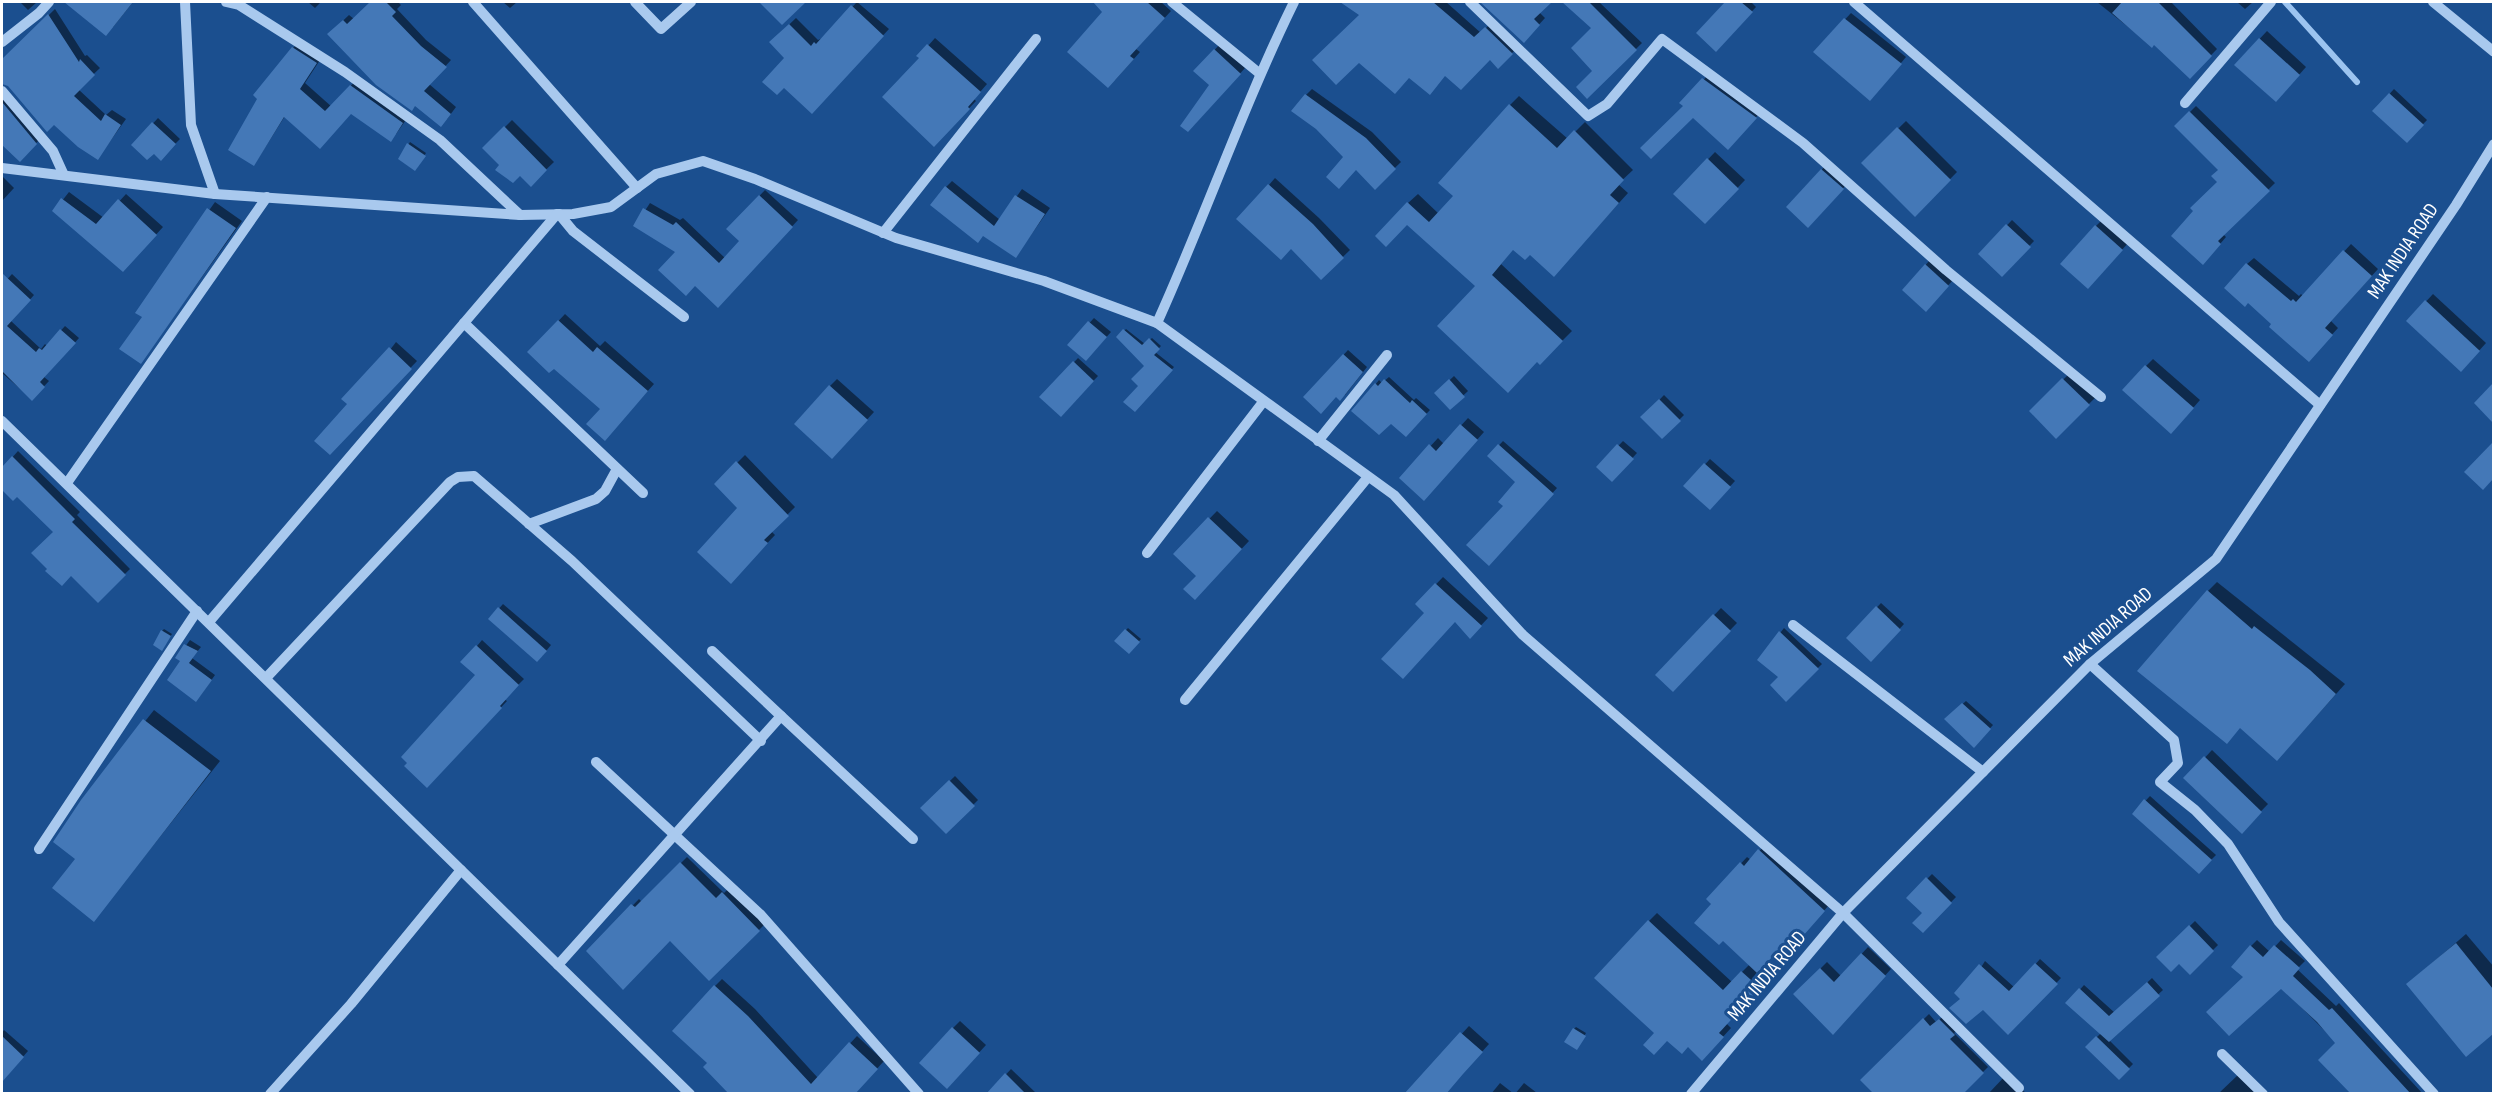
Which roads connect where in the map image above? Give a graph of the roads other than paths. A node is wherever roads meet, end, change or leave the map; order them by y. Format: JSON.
{"nodes":[{"id":1,"x":49,"y":2,"type":"edge"},
{"id":2,"x":185,"y":2,"type":"edge"},
{"id":3,"x":226,"y":2,"type":"edge"},
{"id":4,"x":473,"y":2,"type":"edge"},
{"id":5,"x":635,"y":2,"type":"edge"},
{"id":6,"x":691,"y":2,"type":"edge"},
{"id":7,"x":1172,"y":2,"type":"edge"},
{"id":8,"x":1294,"y":2,"type":"edge"},
{"id":9,"x":1470,"y":2,"type":"edge"},
{"id":10,"x":1854,"y":2,"type":"edge"},
{"id":11,"x":2271,"y":2,"type":"edge"},
{"id":12,"x":2433,"y":2,"type":"edge"},
{"id":13,"x":1036,"y":39,"type":"dead end"},
{"id":14,"x":2,"y":42,"type":"edge"},
{"id":15,"x":2493,"y":52,"type":"edge"},
{"id":16,"x":1259,"y":73,"type":"junction"},
{"id":17,"x":2,"y":91,"type":"edge"},
{"id":18,"x":2185,"y":103,"type":"dead end"},
{"id":19,"x":2493,"y":144,"type":"edge"},
{"id":20,"x":2,"y":168,"type":"edge"},
{"id":21,"x":63,"y":173,"type":"junction"},
{"id":22,"x":637,"y":188,"type":"junction"},
{"id":23,"x":214,"y":194,"type":"junction"},
{"id":24,"x":267,"y":197,"type":"junction"},
{"id":25,"x":558,"y":214,"type":"junction"},
{"id":26,"x":520,"y":215,"type":"junction"},
{"id":27,"x":884,"y":233,"type":"junction"},
{"id":28,"x":684,"y":317,"type":"dead end"},
{"id":29,"x":464,"y":323,"type":"junction"},
{"id":30,"x":1157,"y":323,"type":"junction"},
{"id":31,"x":1387,"y":355,"type":"dead end"},
{"id":32,"x":2101,"y":397,"type":"dead end"},
{"id":33,"x":1263,"y":402,"type":"junction"},
{"id":34,"x":2320,"y":405,"type":"junction"},
{"id":35,"x":2,"y":421,"type":"edge"},
{"id":36,"x":1317,"y":441,"type":"junction"},
{"id":37,"x":617,"y":469,"type":"junction"},
{"id":38,"x":1368,"y":477,"type":"junction"},
{"id":39,"x":67,"y":483,"type":"junction"},
{"id":40,"x":642,"y":493,"type":"dead end"},
{"id":41,"x":529,"y":524,"type":"junction"},
{"id":42,"x":1147,"y":553,"type":"dead end"},
{"id":43,"x":197,"y":611,"type":"junction"},
{"id":44,"x":208,"y":622,"type":"junction"},
{"id":45,"x":1793,"y":625,"type":"dead end"},
{"id":46,"x":712,"y":651,"type":"dead end"},
{"id":47,"x":2090,"y":664,"type":"junction"},
{"id":48,"x":266,"y":678,"type":"junction"},
{"id":49,"x":1185,"y":700,"type":"dead end"},
{"id":50,"x":782,"y":716,"type":"junction"},
{"id":51,"x":761,"y":741,"type":"junction"},
{"id":52,"x":596,"y":762,"type":"dead end"},
{"id":53,"x":1983,"y":772,"type":"junction"},
{"id":54,"x":675,"y":835,"type":"junction"},
{"id":55,"x":913,"y":839,"type":"dead end"},
{"id":56,"x":39,"y":849,"type":"dead end"},
{"id":57,"x":460,"y":870,"type":"junction"},
{"id":58,"x":1843,"y":913,"type":"junction"},
{"id":59,"x":558,"y":964,"type":"junction"},
{"id":60,"x":2222,"y":1054,"type":"dead end"},
{"id":61,"x":2019,"y":1088,"type":"dead end"},
{"id":62,"x":270,"y":1094,"type":"edge"},
{"id":63,"x":690,"y":1094,"type":"edge"},
{"id":64,"x":919,"y":1094,"type":"edge"},
{"id":65,"x":1691,"y":1094,"type":"edge"},
{"id":66,"x":2263,"y":1094,"type":"edge"},
{"id":67,"x":2434,"y":1094,"type":"edge"}],
"edges":[{"from":1,"to":14,"type":"street"},
{"from":2,"to":23,"type":"street"},
{"from":3,"to":26,"type":"street"},
{"from":4,"to":22,"type":"street"},
{"from":5,"to":6,"type":"street"},
{"from":7,"to":16,"type":"street"},
{"from":8,"to":16,"type":"street"},
{"from":9,"to":32,"type":"street"},
{"from":10,"to":34,"type":"street"},
{"from":11,"to":18,"type":"street"},
{"from":12,"to":15,"type":"street"},
{"from":13,"to":27,"type":"street"},
{"from":16,"to":30,"type":"street"},
{"from":17,"to":21,"type":"street"},
{"from":19,"to":34,"type":"street","name":"MAK INDIA ROAD"},
{"from":20,"to":21,"type":"street"},
{"from":21,"to":23,"type":"street"},
{"from":22,"to":25,"type":"street"},
{"from":22,"to":27,"type":"street"},
{"from":23,"to":24,"type":"street"},
{"from":24,"to":26,"type":"street"},
{"from":24,"to":39,"type":"street"},
{"from":25,"to":26,"type":"street"},
{"from":25,"to":28,"type":"street"},
{"from":25,"to":29,"type":"street"},
{"from":27,"to":30,"type":"street"},
{"from":29,"to":37,"type":"street"},
{"from":29,"to":44,"type":"street"},
{"from":30,"to":33,"type":"street"},
{"from":31,"to":36,"type":"street"},
{"from":33,"to":36,"type":"street"},
{"from":33,"to":42,"type":"street"},
{"from":34,"to":47,"type":"street","name":"MAK INDIA ROAD"},
{"from":35,"to":39,"type":"street"},
{"from":36,"to":38,"type":"street"},
{"from":37,"to":40,"type":"street"},
{"from":37,"to":41,"type":"street"},
{"from":38,"to":49,"type":"street"},
{"from":38,"to":58,"type":"street"},
{"from":39,"to":43,"type":"street"},
{"from":41,"to":48,"type":"street"},
{"from":41,"to":51,"type":"street"},
{"from":43,"to":44,"type":"street"},
{"from":43,"to":56,"type":"street"},
{"from":44,"to":48,"type":"street"},
{"from":45,"to":53,"type":"street"},
{"from":46,"to":50,"type":"street"},
{"from":47,"to":53,"type":"street","name":"MAK INDIA ROAD"},
{"from":47,"to":67,"type":"street"},
{"from":48,"to":57,"type":"street"},
{"from":50,"to":51,"type":"street"},
{"from":50,"to":55,"type":"street"},
{"from":51,"to":54,"type":"street"},
{"from":52,"to":54,"type":"street"},
{"from":53,"to":58,"type":"street","name":"MAK INDIA ROAD"},
{"from":54,"to":59,"type":"street"},
{"from":54,"to":64,"type":"street"},
{"from":57,"to":59,"type":"street"},
{"from":57,"to":62,"type":"street"},
{"from":58,"to":61,"type":"street"},
{"from":58,"to":65,"type":"street","name":"MAK INDIA ROAD"},
{"from":59,"to":63,"type":"street"},
{"from":60,"to":66,"type":"street"}]}
